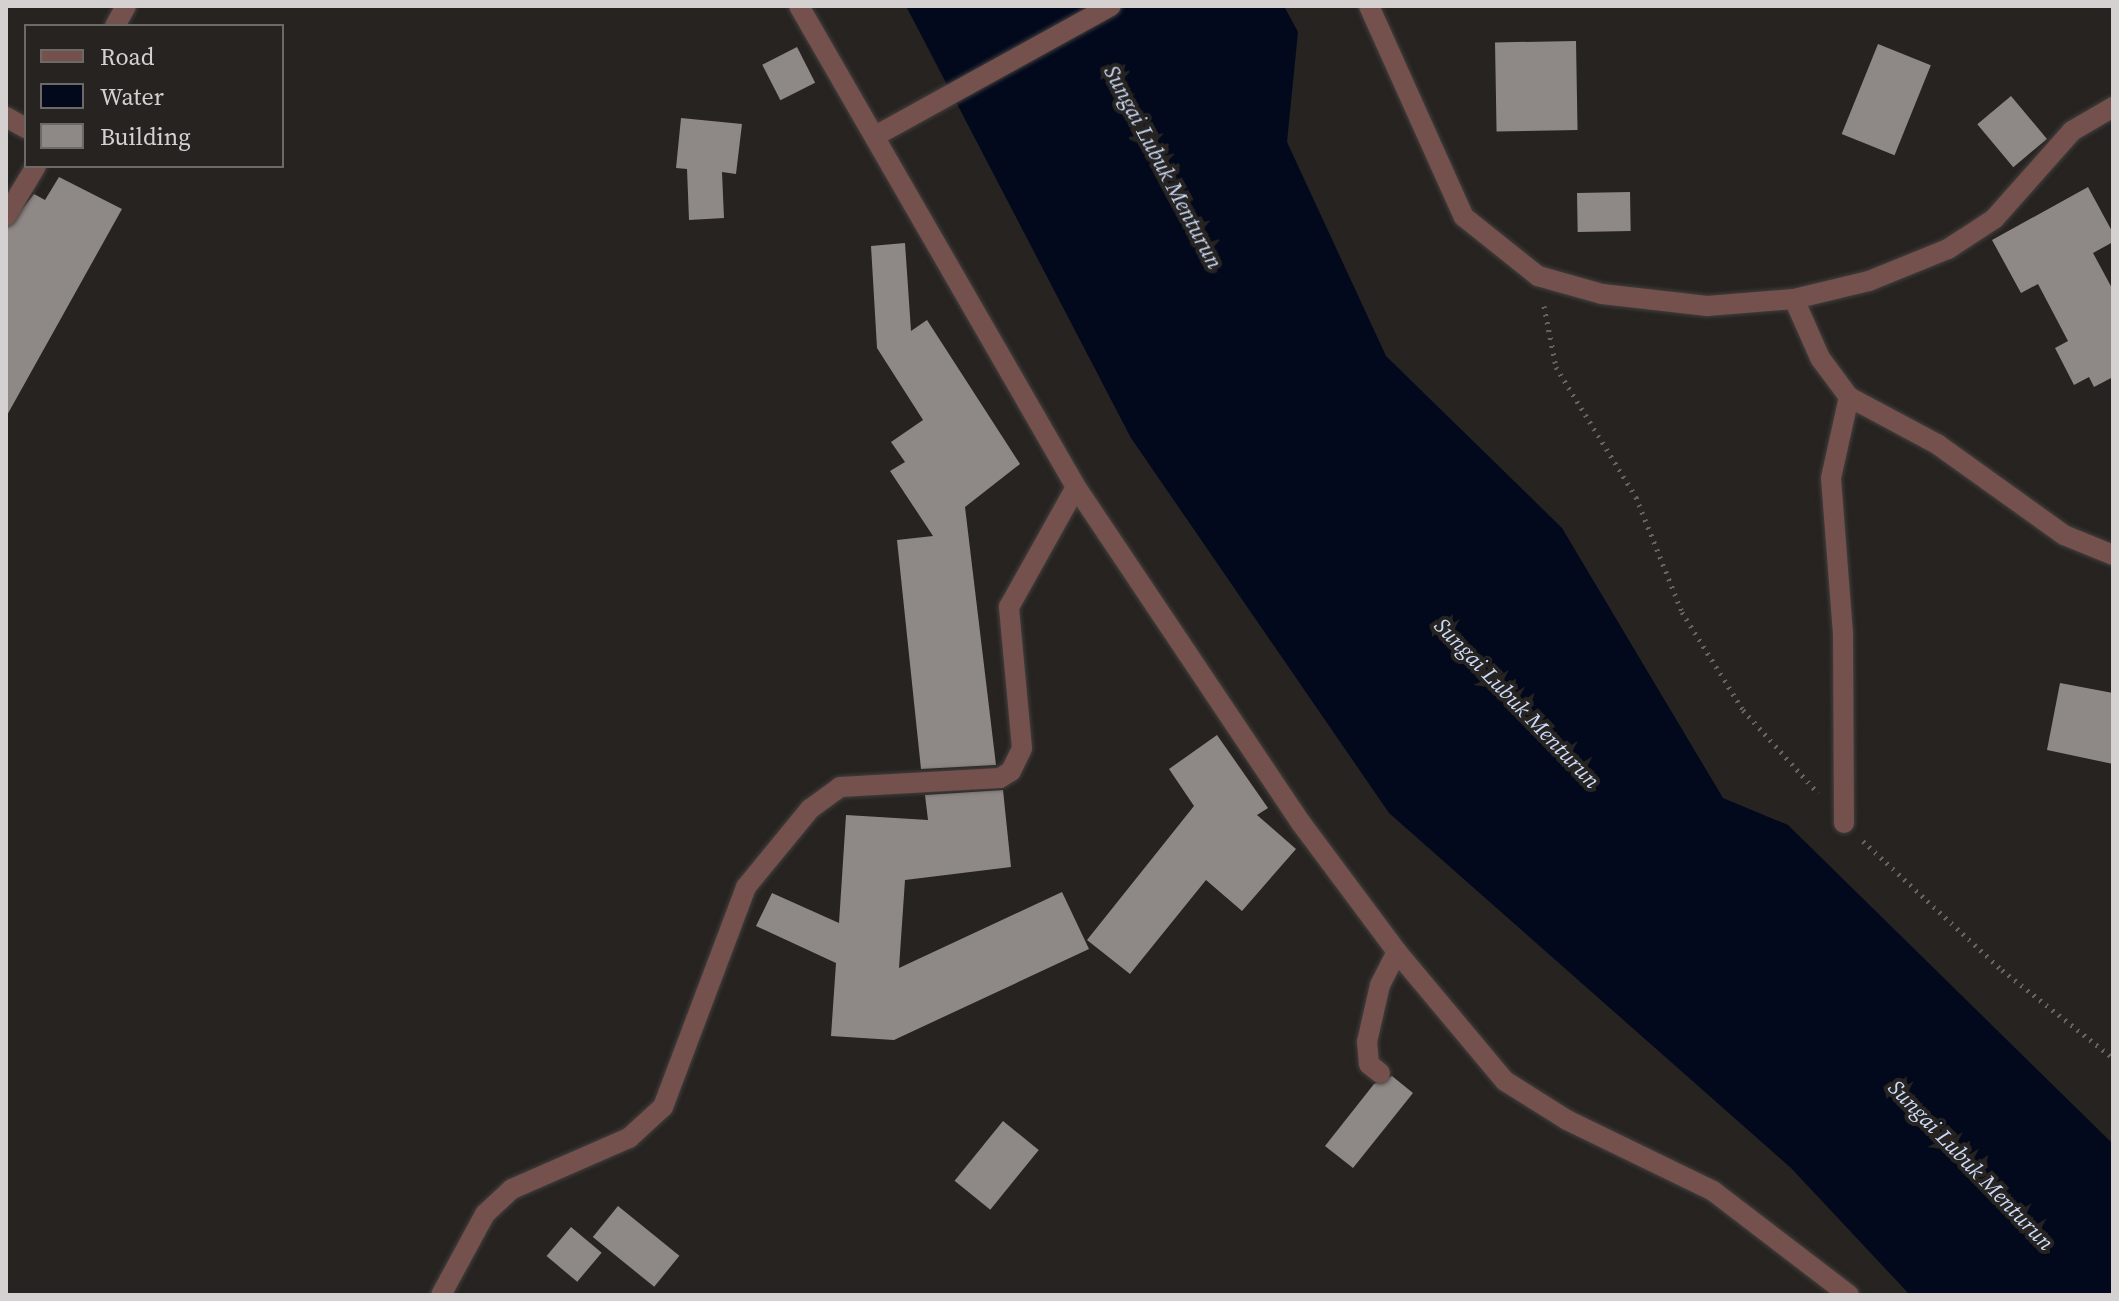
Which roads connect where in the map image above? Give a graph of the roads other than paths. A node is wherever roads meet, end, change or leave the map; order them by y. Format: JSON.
{"nodes":[{"id":1,"x":126,"y":6,"type":"edge"},
{"id":2,"x":799,"y":6,"type":"edge"},
{"id":3,"x":1111,"y":6,"type":"edge"},
{"id":4,"x":1369,"y":6,"type":"edge"},
{"id":5,"x":116,"y":24,"type":"edge"},
{"id":6,"x":2113,"y":107,"type":"edge"},
{"id":7,"x":6,"y":117,"type":"edge"},
{"id":8,"x":24,"y":127,"type":"edge"},
{"id":9,"x":877,"y":135,"type":"junction"},
{"id":10,"x":35,"y":168,"type":"edge"},
{"id":11,"x":6,"y":216,"type":"edge"},
{"id":12,"x":1794,"y":299,"type":"junction"},
{"id":13,"x":1849,"y":397,"type":"junction"},
{"id":14,"x":1076,"y":487,"type":"junction"},
{"id":15,"x":2113,"y":555,"type":"edge"},
{"id":16,"x":1844,"y":823,"type":"road end"},
{"id":17,"x":1397,"y":952,"type":"junction"},
{"id":18,"x":1380,"y":1073,"type":"dead end"},
{"id":19,"x":441,"y":1295,"type":"edge"},
{"id":20,"x":1849,"y":1295,"type":"edge"}],
"edges":[{"from":1,"to":5,"type":"street"},
{"from":2,"to":9,"type":"street"},
{"from":3,"to":9,"type":"street"},
{"from":4,"to":12,"type":"street"},
{"from":6,"to":12,"type":"street"},
{"from":7,"to":8,"type":"street"},
{"from":9,"to":14,"type":"street"},
{"from":10,"to":11,"type":"street"},
{"from":12,"to":13,"type":"street"},
{"from":13,"to":15,"type":"street"},
{"from":13,"to":16,"type":"street"},
{"from":14,"to":17,"type":"street"},
{"from":14,"to":19,"type":"street"},
{"from":17,"to":18,"type":"street"},
{"from":17,"to":20,"type":"street"}]}
